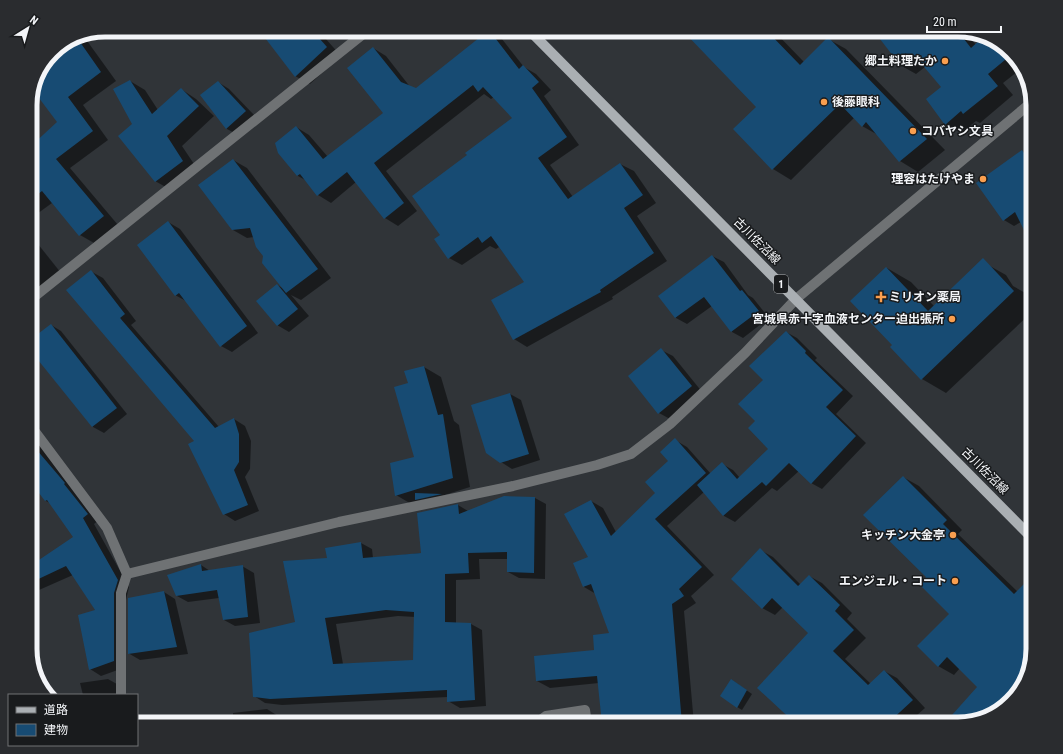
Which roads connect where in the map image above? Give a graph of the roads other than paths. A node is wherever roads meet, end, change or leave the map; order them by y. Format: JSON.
{"nodes":[{"id":1,"x":359,"y":37,"type":"edge"},
{"id":2,"x":536,"y":37,"type":"edge"},
{"id":3,"x":1026,"y":107,"type":"edge"},
{"id":4,"x":37,"y":294,"type":"edge"},
{"id":5,"x":796,"y":299,"type":"junction"},
{"id":6,"x":37,"y":434,"type":"edge"},
{"id":7,"x":1026,"y":531,"type":"edge"},
{"id":8,"x":127,"y":574,"type":"junction"},
{"id":9,"x":121,"y":694,"type":"edge"},
{"id":10,"x":545,"y":717,"type":"edge"},
{"id":11,"x":586,"y":717,"type":"edge"}],
"edges":[{"from":1,"to":4,"type":"street"},
{"from":2,"to":5,"type":"main road","name":"古川佐沼線","number":"1"},
{"from":3,"to":5,"type":"street"},
{"from":5,"to":7,"type":"main road","name":"古川佐沼線","number":"1"},
{"from":5,"to":8,"type":"street"},
{"from":6,"to":8,"type":"street"},
{"from":8,"to":9,"type":"street"},
{"from":10,"to":11,"type":"street"}]}
